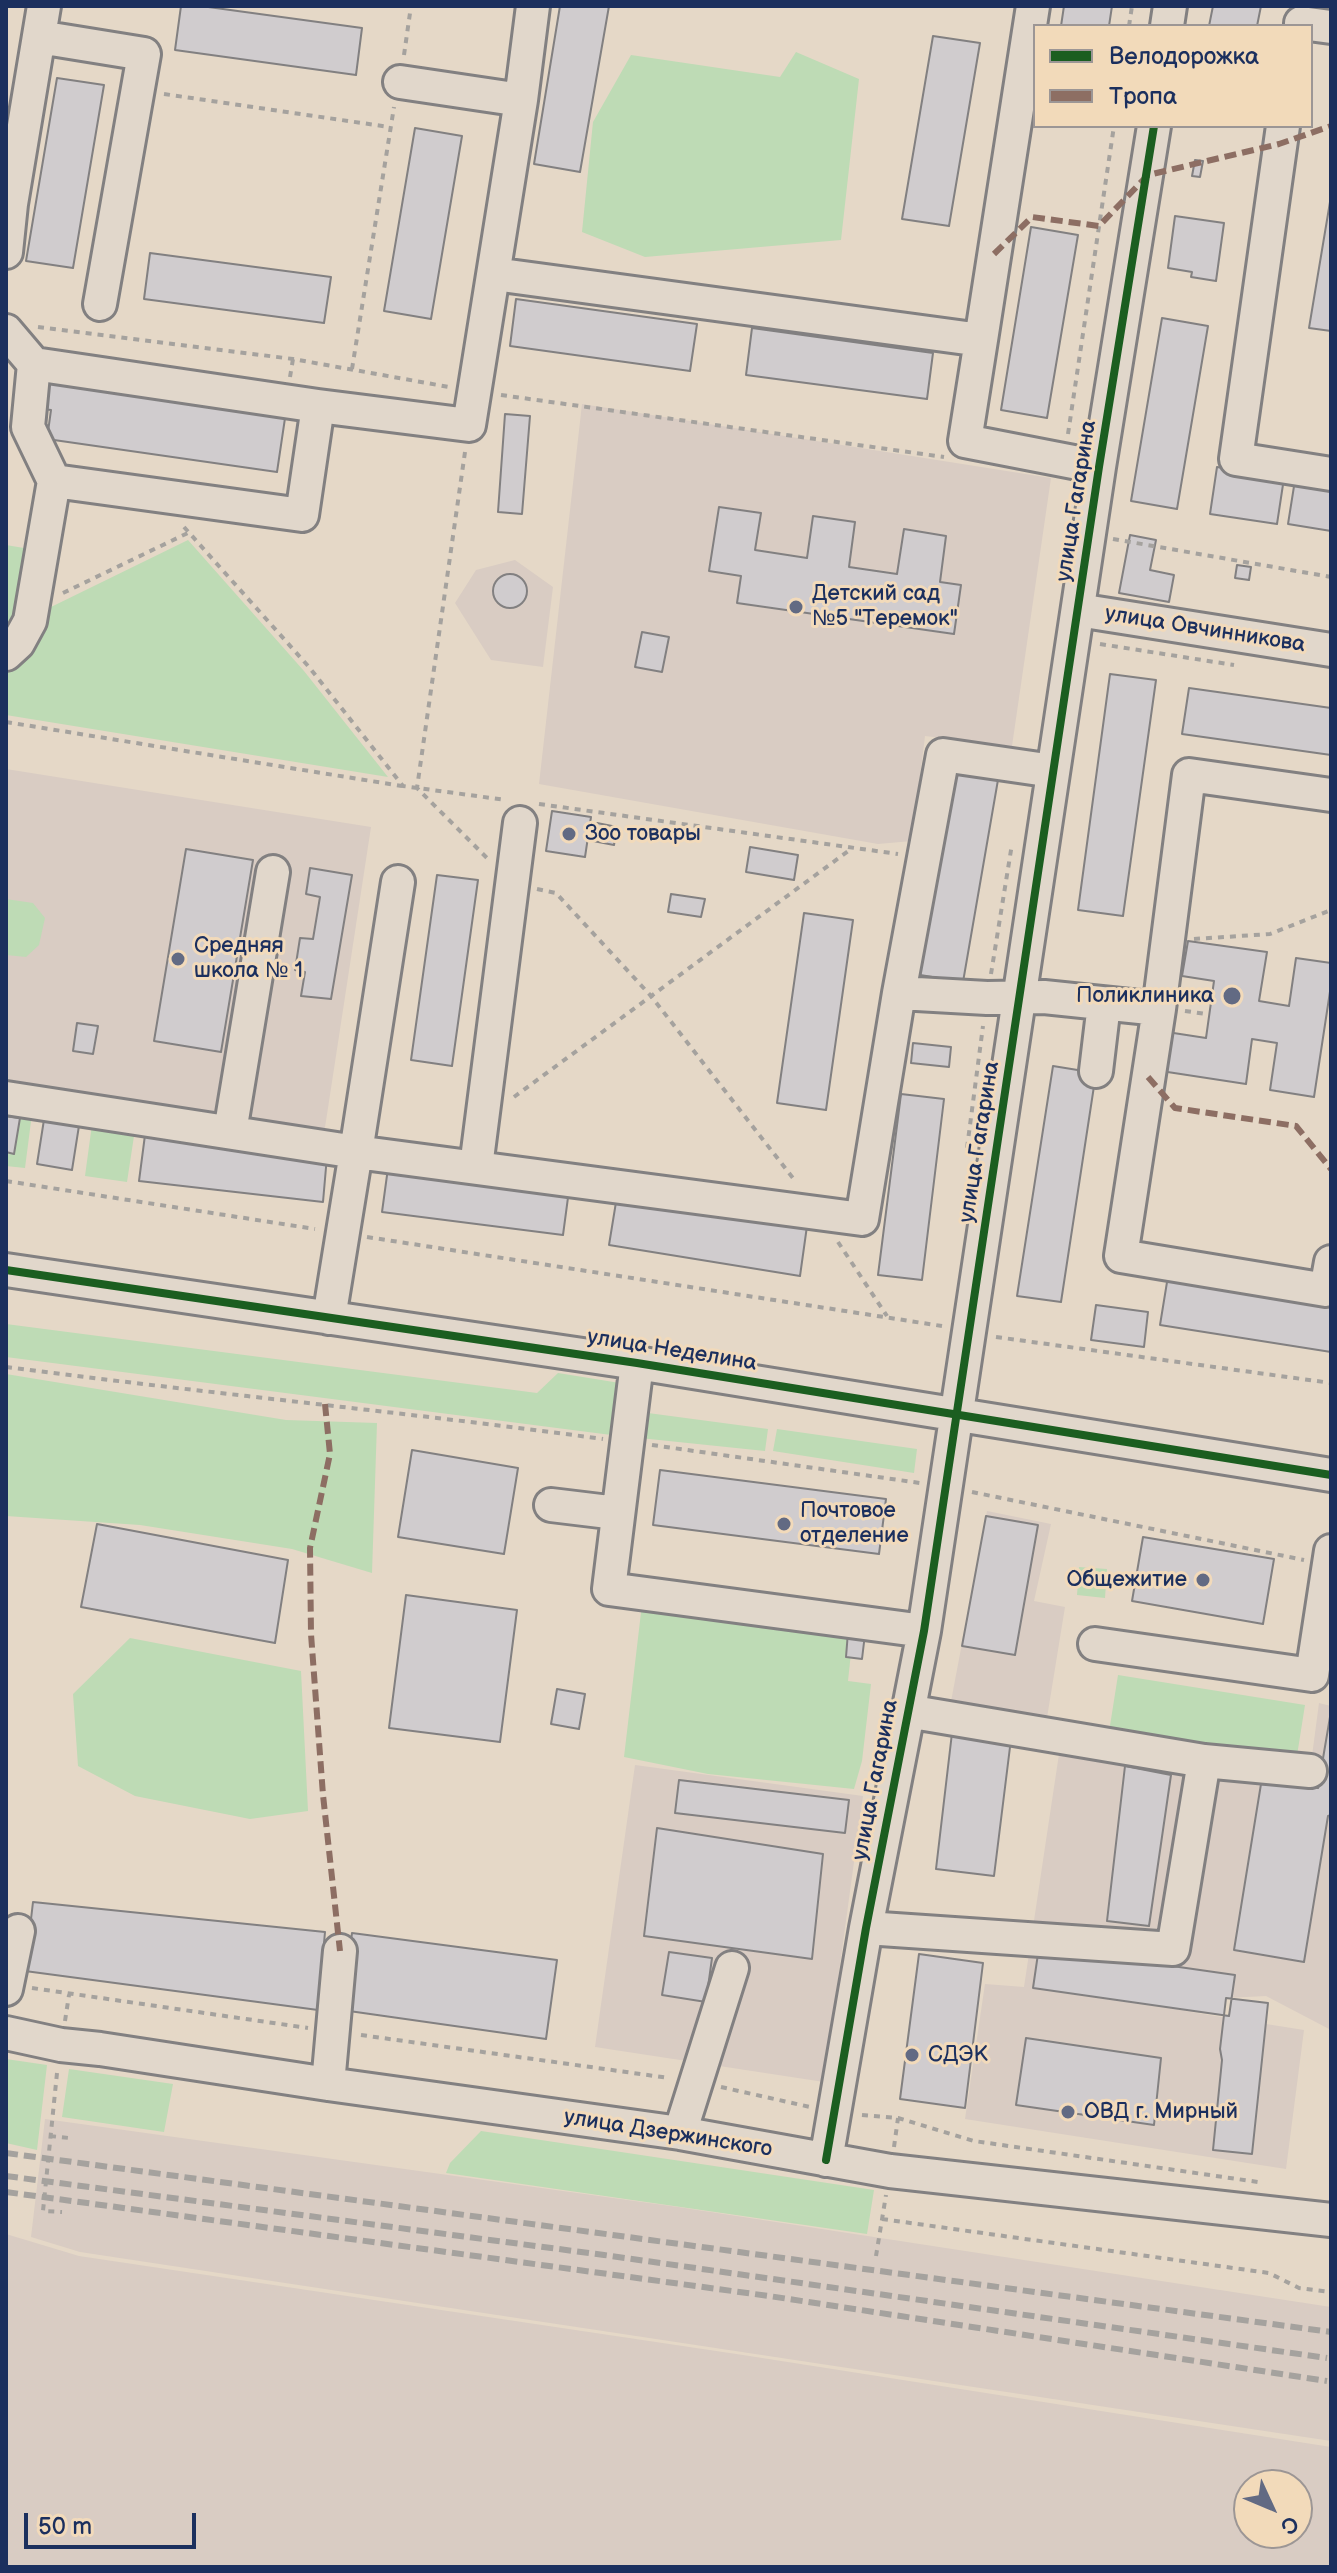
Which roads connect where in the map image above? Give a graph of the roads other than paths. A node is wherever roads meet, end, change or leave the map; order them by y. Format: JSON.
{"nodes":[{"id":1,"x":44,"y":6,"type":"edge"},
{"id":2,"x":533,"y":6,"type":"edge"},
{"id":3,"x":1033,"y":6,"type":"edge"},
{"id":4,"x":39,"y":37,"type":"junction"},
{"id":5,"x":400,"y":82,"type":"road end"},
{"id":6,"x":521,"y":100,"type":"junction"},
{"id":7,"x":1154,"y":128,"type":"edge"},
{"id":8,"x":1283,"y":128,"type":"edge"},
{"id":9,"x":9,"y":203,"type":"edge"},
{"id":10,"x":6,"y":252,"type":"edge"},
{"id":11,"x":494,"y":274,"type":"junction"},
{"id":12,"x":100,"y":304,"type":"dead end"},
{"id":13,"x":21,"y":329,"type":"edge"},
{"id":14,"x":981,"y":340,"type":"junction"},
{"id":15,"x":34,"y":364,"type":"junction"},
{"id":16,"x":318,"y":406,"type":"junction"},
{"id":17,"x":1099,"y":467,"type":"junction"},
{"id":18,"x":1331,"y":474,"type":"edge"},
{"id":19,"x":54,"y":481,"type":"junction"},
{"id":20,"x":1078,"y":610,"type":"junction"},
{"id":21,"x":1331,"y":650,"type":"edge"},
{"id":22,"x":6,"y":654,"type":"edge"},
{"id":23,"x":1053,"y":771,"type":"junction"},
{"id":24,"x":1331,"y":795,"type":"edge"},
{"id":25,"x":519,"y":809,"type":"road end"},
{"id":26,"x":273,"y":872,"type":"dead end"},
{"id":27,"x":398,"y":882,"type":"dead end"},
{"id":28,"x":899,"y":993,"type":"junction"},
{"id":29,"x":1019,"y":999,"type":"junction"},
{"id":30,"x":1104,"y":1004,"type":"junction"},
{"id":31,"x":1159,"y":1009,"type":"junction"},
{"id":32,"x":1096,"y":1071,"type":"dead end"},
{"id":33,"x":6,"y":1098,"type":"edge"},
{"id":34,"x":230,"y":1132,"type":"junction"},
{"id":35,"x":356,"y":1152,"type":"junction"},
{"id":36,"x":476,"y":1167,"type":"junction"},
{"id":37,"x":1331,"y":1262,"type":"edge"},
{"id":38,"x":6,"y":1270,"type":"edge"},
{"id":39,"x":329,"y":1318,"type":"junction"},
{"id":40,"x":637,"y":1363,"type":"junction"},
{"id":41,"x":957,"y":1413,"type":"junction"},
{"id":42,"x":1331,"y":1475,"type":"edge"},
{"id":43,"x":551,"y":1505,"type":"dead end"},
{"id":44,"x":617,"y":1513,"type":"junction"},
{"id":45,"x":1330,"y":1558,"type":"edge"},
{"id":46,"x":924,"y":1631,"type":"junction"},
{"id":47,"x":1095,"y":1644,"type":"dead end"},
{"id":48,"x":907,"y":1711,"type":"junction"},
{"id":49,"x":1204,"y":1761,"type":"junction"},
{"id":50,"x":1310,"y":1771,"type":"dead end"},
{"id":51,"x":866,"y":1928,"type":"junction"},
{"id":52,"x":18,"y":1931,"type":"dead end"},
{"id":53,"x":340,"y":1951,"type":"dead end"},
{"id":54,"x":732,"y":1968,"type":"dead end"},
{"id":55,"x":6,"y":1986,"type":"edge"},
{"id":56,"x":6,"y":2033,"type":"edge"},
{"id":57,"x":328,"y":2084,"type":"junction"},
{"id":58,"x":680,"y":2133,"type":"junction"},
{"id":59,"x":826,"y":2160,"type":"junction"},
{"id":60,"x":1331,"y":2220,"type":"edge"}],
"edges":[{"from":1,"to":4,"type":"street"},
{"from":2,"to":6,"type":"street"},
{"from":3,"to":14,"type":"street"},
{"from":4,"to":9,"type":"street"},
{"from":4,"to":12,"type":"street"},
{"from":5,"to":6,"type":"street"},
{"from":6,"to":11,"type":"street"},
{"from":7,"to":17,"type":"street","name":"улица Гагарина"},
{"from":8,"to":18,"type":"street"},
{"from":9,"to":10,"type":"street"},
{"from":11,"to":14,"type":"street"},
{"from":11,"to":16,"type":"street"},
{"from":13,"to":15,"type":"street"},
{"from":14,"to":17,"type":"street"},
{"from":15,"to":16,"type":"street"},
{"from":15,"to":19,"type":"street"},
{"from":16,"to":19,"type":"street"},
{"from":17,"to":20,"type":"street","name":"улица Гагарина"},
{"from":19,"to":22,"type":"street"},
{"from":20,"to":21,"type":"street","name":"улица Овчинникова"},
{"from":20,"to":23,"type":"street","name":"улица Гагарина"},
{"from":23,"to":28,"type":"street"},
{"from":23,"to":29,"type":"street","name":"улица Гагарина"},
{"from":24,"to":31,"type":"street"},
{"from":25,"to":36,"type":"street"},
{"from":26,"to":34,"type":"street"},
{"from":27,"to":35,"type":"street"},
{"from":28,"to":29,"type":"street"},
{"from":28,"to":36,"type":"street"},
{"from":29,"to":30,"type":"street"},
{"from":29,"to":41,"type":"street","name":"улица Гагарина"},
{"from":30,"to":31,"type":"street"},
{"from":30,"to":32,"type":"street"},
{"from":31,"to":37,"type":"street"},
{"from":33,"to":34,"type":"street"},
{"from":34,"to":35,"type":"street"},
{"from":35,"to":36,"type":"street"},
{"from":35,"to":39,"type":"street"},
{"from":38,"to":39,"type":"street","name":"улица Неделина"},
{"from":39,"to":40,"type":"street","name":"улица Неделина"},
{"from":40,"to":41,"type":"street","name":"улица Неделина"},
{"from":40,"to":44,"type":"street"},
{"from":41,"to":42,"type":"street","name":"улица Неделина"},
{"from":41,"to":46,"type":"street","name":"улица Гагарина"},
{"from":43,"to":44,"type":"street"},
{"from":44,"to":46,"type":"street"},
{"from":45,"to":47,"type":"street"},
{"from":46,"to":48,"type":"street","name":"улица Гагарина"},
{"from":48,"to":49,"type":"street"},
{"from":48,"to":51,"type":"street","name":"улица Гагарина"},
{"from":49,"to":50,"type":"street"},
{"from":49,"to":51,"type":"street"},
{"from":51,"to":59,"type":"street","name":"улица Гагарина"},
{"from":52,"to":55,"type":"street"},
{"from":53,"to":57,"type":"street"},
{"from":54,"to":58,"type":"street"},
{"from":56,"to":57,"type":"street","name":"улица Дзержинского"},
{"from":57,"to":58,"type":"street","name":"улица Дзержинского"},
{"from":58,"to":59,"type":"street","name":"улица Дзержинского"},
{"from":59,"to":60,"type":"street","name":"улица Дзержинского"}]}
